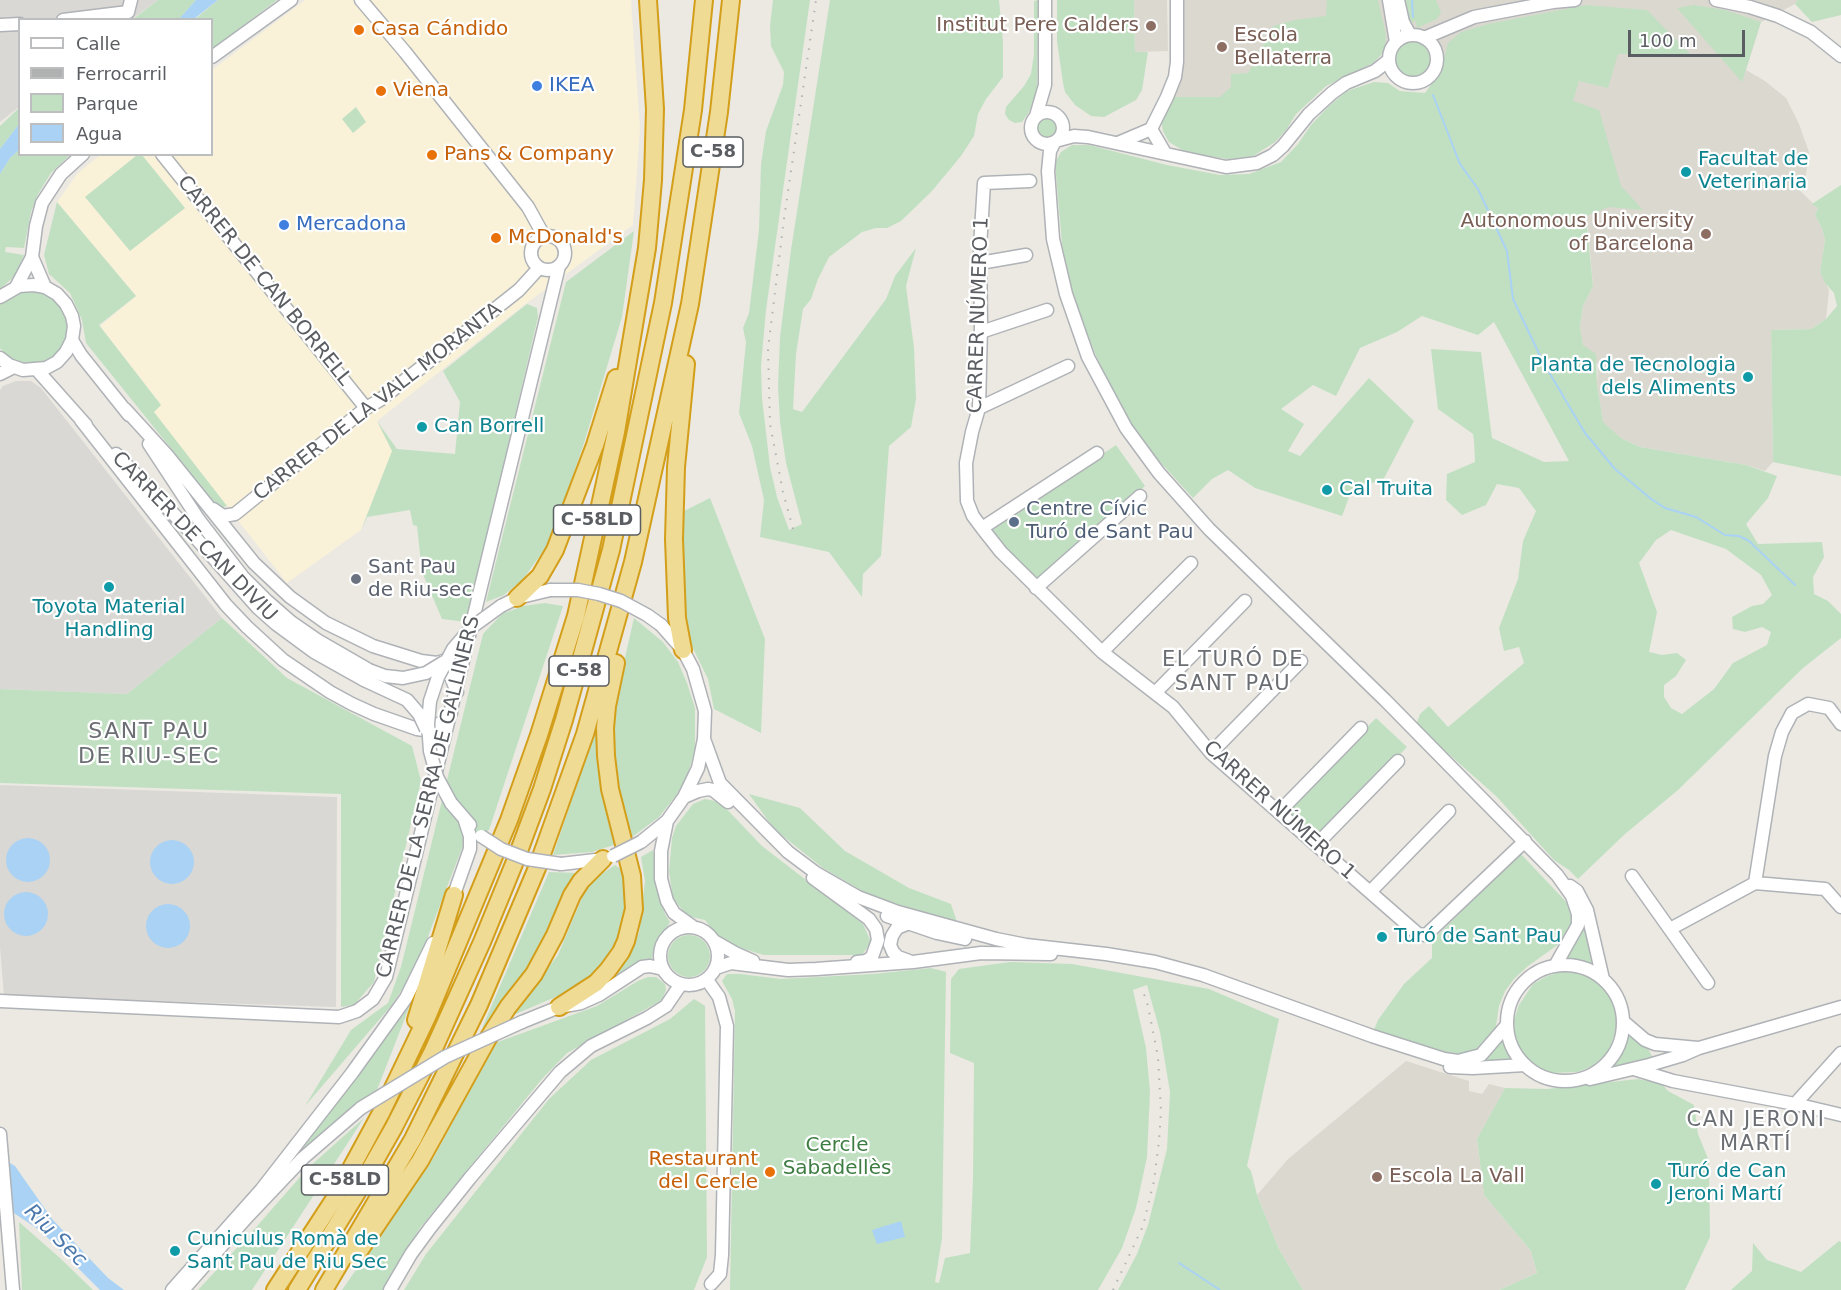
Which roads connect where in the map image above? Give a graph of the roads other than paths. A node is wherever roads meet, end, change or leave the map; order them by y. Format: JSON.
{"nodes":[{"id":1,"x":131,"y":0,"type":"edge"},
{"id":2,"x":291,"y":0,"type":"edge"},
{"id":3,"x":361,"y":0,"type":"edge"},
{"id":4,"x":648,"y":0,"type":"edge"},
{"id":5,"x":704,"y":0,"type":"edge"},
{"id":6,"x":731,"y":0,"type":"edge"},
{"id":7,"x":1045,"y":0,"type":"edge"},
{"id":8,"x":1177,"y":0,"type":"edge"},
{"id":9,"x":1389,"y":0,"type":"edge"},
{"id":10,"x":1398,"y":0,"type":"edge"},
{"id":11,"x":1575,"y":0,"type":"edge"},
{"id":12,"x":1716,"y":0,"type":"edge"},
{"id":13,"x":79,"y":18,"type":"edge"},
{"id":14,"x":18,"y":24,"type":"edge"},
{"id":15,"x":1454,"y":24,"type":"junction"},
{"id":16,"x":0,"y":25,"type":"edge"},
{"id":17,"x":1410,"y":35,"type":"junction"},
{"id":18,"x":1424,"y":38,"type":"junction"},
{"id":19,"x":1396,"y":42,"type":"junction"},
{"id":20,"x":1436,"y":53,"type":"junction"},
{"id":21,"x":213,"y":56,"type":"edge"},
{"id":22,"x":1841,"y":56,"type":"edge"},
{"id":23,"x":1389,"y":60,"type":"junction"},
{"id":24,"x":1375,"y":71,"type":"junction"},
{"id":25,"x":1395,"y":75,"type":"junction"},
{"id":26,"x":1045,"y":85,"type":"junction"},
{"id":27,"x":1036,"y":116,"type":"junction"},
{"id":28,"x":1059,"y":118,"type":"junction"},
{"id":29,"x":1151,"y":129,"type":"junction"},
{"id":30,"x":1088,"y":137,"type":"junction"},
{"id":31,"x":1057,"y":141,"type":"junction"},
{"id":32,"x":1038,"y":142,"type":"junction"},
{"id":33,"x":1116,"y":144,"type":"junction"},
{"id":34,"x":1165,"y":153,"type":"junction"},
{"id":35,"x":81,"y":156,"type":"edge"},
{"id":36,"x":164,"y":156,"type":"edge"},
{"id":37,"x":1048,"y":171,"type":"junction"},
{"id":38,"x":1030,"y":181,"type":"dead end"},
{"id":39,"x":544,"y":236,"type":"junction"},
{"id":40,"x":1026,"y":255,"type":"dead end"},
{"id":41,"x":32,"y":257,"type":"junction"},
{"id":42,"x":980,"y":263,"type":"junction"},
{"id":43,"x":559,"y":266,"type":"junction"},
{"id":44,"x":541,"y":269,"type":"junction"},
{"id":45,"x":16,"y":287,"type":"junction"},
{"id":46,"x":45,"y":287,"type":"junction"},
{"id":47,"x":553,"y":295,"type":"junction"},
{"id":48,"x":0,"y":297,"type":"edge"},
{"id":49,"x":638,"y":302,"type":"junction"},
{"id":50,"x":690,"y":304,"type":"junction"},
{"id":51,"x":1047,"y":310,"type":"dead end"},
{"id":52,"x":981,"y":332,"type":"junction"},
{"id":53,"x":72,"y":340,"type":"junction"},
{"id":54,"x":0,"y":358,"type":"edge"},
{"id":55,"x":1068,"y":366,"type":"dead end"},
{"id":56,"x":14,"y":367,"type":"junction"},
{"id":57,"x":37,"y":370,"type":"junction"},
{"id":58,"x":0,"y":374,"type":"edge"},
{"id":59,"x":366,"y":408,"type":"junction"},
{"id":60,"x":979,"y":408,"type":"junction"},
{"id":61,"x":125,"y":409,"type":"junction"},
{"id":62,"x":81,"y":420,"type":"junction"},
{"id":63,"x":1097,"y":453,"type":"dead end"},
{"id":64,"x":1140,"y":496,"type":"dead end"},
{"id":65,"x":209,"y":506,"type":"junction"},
{"id":66,"x":982,"y":528,"type":"junction"},
{"id":67,"x":1191,"y":563,"type":"dead end"},
{"id":68,"x":1036,"y":588,"type":"junction"},
{"id":69,"x":516,"y":598,"type":"junction"},
{"id":70,"x":1245,"y":602,"type":"dead end"},
{"id":71,"x":622,"y":608,"type":"junction"},
{"id":72,"x":470,"y":639,"type":"junction"},
{"id":73,"x":683,"y":650,"type":"junction"},
{"id":74,"x":1102,"y":652,"type":"junction"},
{"id":75,"x":1301,"y":661,"type":"dead end"},
{"id":76,"x":441,"y":662,"type":"junction"},
{"id":77,"x":366,"y":675,"type":"junction"},
{"id":78,"x":457,"y":692,"type":"junction"},
{"id":79,"x":1155,"y":693,"type":"junction"},
{"id":80,"x":452,"y":712,"type":"junction"},
{"id":81,"x":1841,"y":724,"type":"edge"},
{"id":82,"x":1361,"y":728,"type":"dead end"},
{"id":83,"x":423,"y":732,"type":"junction"},
{"id":84,"x":704,"y":739,"type":"junction"},
{"id":85,"x":1211,"y":753,"type":"junction"},
{"id":86,"x":1398,"y":760,"type":"dead end"},
{"id":87,"x":439,"y":762,"type":"junction"},
{"id":88,"x":717,"y":787,"type":"junction"},
{"id":89,"x":684,"y":797,"type":"junction"},
{"id":90,"x":1449,"y":811,"type":"dead end"},
{"id":91,"x":1279,"y":812,"type":"junction"},
{"id":92,"x":465,"y":821,"type":"junction"},
{"id":93,"x":667,"y":821,"type":"junction"},
{"id":94,"x":1525,"y":841,"type":"junction"},
{"id":95,"x":1316,"y":845,"type":"junction"},
{"id":96,"x":608,"y":858,"type":"junction"},
{"id":97,"x":809,"y":875,"type":"junction"},
{"id":98,"x":1557,"y":875,"type":"junction"},
{"id":99,"x":1632,"y":876,"type":"dead end"},
{"id":100,"x":1755,"y":883,"type":"junction"},
{"id":101,"x":1370,"y":892,"type":"junction"},
{"id":102,"x":454,"y":896,"type":"junction"},
{"id":103,"x":1841,"y":908,"type":"edge"},
{"id":104,"x":692,"y":926,"type":"junction"},
{"id":105,"x":901,"y":926,"type":"junction"},
{"id":106,"x":1670,"y":929,"type":"junction"},
{"id":107,"x":714,"y":941,"type":"junction"},
{"id":108,"x":1018,"y":943,"type":"junction"},
{"id":109,"x":1065,"y":955,"type":"junction"},
{"id":110,"x":733,"y":958,"type":"junction"},
{"id":111,"x":867,"y":961,"type":"junction"},
{"id":112,"x":913,"y":962,"type":"junction"},
{"id":113,"x":1555,"y":966,"type":"junction"},
{"id":114,"x":716,"y":968,"type":"junction"},
{"id":115,"x":663,"y":969,"type":"junction"},
{"id":116,"x":1603,"y":979,"type":"junction"},
{"id":117,"x":707,"y":980,"type":"junction"},
{"id":118,"x":1708,"y":983,"type":"dead end"},
{"id":119,"x":681,"y":984,"type":"junction"},
{"id":120,"x":0,"y":1000,"type":"edge"},
{"id":121,"x":559,"y":1007,"type":"junction"},
{"id":122,"x":1841,"y":1007,"type":"edge"},
{"id":123,"x":1624,"y":1022,"type":"junction"},
{"id":124,"x":1507,"y":1025,"type":"junction"},
{"id":125,"x":1371,"y":1039,"type":"junction"},
{"id":126,"x":1645,"y":1040,"type":"junction"},
{"id":127,"x":1699,"y":1048,"type":"junction"},
{"id":128,"x":1411,"y":1052,"type":"junction"},
{"id":129,"x":1841,"y":1053,"type":"edge"},
{"id":130,"x":1675,"y":1058,"type":"junction"},
{"id":131,"x":1658,"y":1062,"type":"junction"},
{"id":132,"x":1525,"y":1065,"type":"junction"},
{"id":133,"x":1634,"y":1069,"type":"junction"},
{"id":134,"x":398,"y":1075,"type":"junction"},
{"id":135,"x":1583,"y":1079,"type":"junction"},
{"id":136,"x":1677,"y":1080,"type":"junction"},
{"id":137,"x":1796,"y":1104,"type":"junction"},
{"id":138,"x":1841,"y":1115,"type":"edge"},
{"id":139,"x":0,"y":1134,"type":"edge"},
{"id":140,"x":1,"y":1151,"type":"edge"},
{"id":141,"x":711,"y":1284,"type":"dead end"},
{"id":142,"x":13,"y":1290,"type":"edge"},
{"id":143,"x":172,"y":1290,"type":"edge"},
{"id":144,"x":183,"y":1290,"type":"edge"},
{"id":145,"x":275,"y":1290,"type":"edge"},
{"id":146,"x":297,"y":1290,"type":"edge"},
{"id":147,"x":324,"y":1290,"type":"edge"},
{"id":148,"x":333,"y":1290,"type":"edge"},
{"id":149,"x":390,"y":1290,"type":"edge"}],
"edges":[{"from":1,"to":13,"type":"street"},
{"from":2,"to":21,"type":"street"},
{"from":3,"to":39,"type":"street"},
{"from":4,"to":49,"type":"highway","number":"C-58LD"},
{"from":5,"to":146,"type":"highway","number":"C-58"},
{"from":6,"to":50,"type":"highway","number":"C-58"},
{"from":7,"to":26,"type":"street"},
{"from":8,"to":29,"type":"street"},
{"from":9,"to":19,"type":"street"},
{"from":10,"to":17,"type":"street"},
{"from":11,"to":15,"type":"street"},
{"from":12,"to":22,"type":"street"},
{"from":14,"to":16,"type":"street"},
{"from":15,"to":18,"type":"street"},
{"from":15,"to":20,"type":"street"},
{"from":17,"to":18,"type":"street"},
{"from":17,"to":19,"type":"street"},
{"from":18,"to":20,"type":"street"},
{"from":19,"to":23,"type":"street"},
{"from":20,"to":25,"type":"street"},
{"from":23,"to":24,"type":"street"},
{"from":23,"to":25,"type":"street"},
{"from":24,"to":25,"type":"street"},
{"from":24,"to":34,"type":"street"},
{"from":26,"to":27,"type":"street"},
{"from":26,"to":28,"type":"street"},
{"from":27,"to":28,"type":"street"},
{"from":27,"to":32,"type":"street"},
{"from":28,"to":30,"type":"street"},
{"from":28,"to":31,"type":"street"},
{"from":29,"to":33,"type":"street"},
{"from":29,"to":34,"type":"street"},
{"from":30,"to":31,"type":"street"},
{"from":30,"to":33,"type":"street"},
{"from":31,"to":32,"type":"street"},
{"from":31,"to":37,"type":"street"},
{"from":32,"to":37,"type":"street"},
{"from":33,"to":34,"type":"street"},
{"from":35,"to":41,"type":"street"},
{"from":36,"to":59,"type":"street","name":"CARRER DE CAN BORRELL"},
{"from":37,"to":94,"type":"street"},
{"from":38,"to":42,"type":"street","name":"CARRER NÚMERO 1"},
{"from":39,"to":43,"type":"street"},
{"from":39,"to":44,"type":"street"},
{"from":40,"to":42,"type":"street"},
{"from":41,"to":45,"type":"street"},
{"from":41,"to":46,"type":"street"},
{"from":42,"to":52,"type":"street","name":"CARRER NÚMERO 1"},
{"from":43,"to":44,"type":"street"},
{"from":43,"to":47,"type":"street","name":"CARRER DE LA SERRA DE GALLINERS"},
{"from":44,"to":47,"type":"street"},
{"from":44,"to":59,"type":"street","name":"CARRER DE LA VALL MORANTA"},
{"from":45,"to":46,"type":"street"},
{"from":45,"to":48,"type":"street"},
{"from":46,"to":53,"type":"street"},
{"from":47,"to":72,"type":"street","name":"CARRER DE LA SERRA DE GALLINERS"},
{"from":49,"to":69,"type":"highway"},
{"from":49,"to":134,"type":"highway","number":"C-58LD"},
{"from":50,"to":71,"type":"highway","number":"C-58"},
{"from":50,"to":73,"type":"highway"},
{"from":51,"to":52,"type":"street"},
{"from":52,"to":60,"type":"street","name":"CARRER NÚMERO 1"},
{"from":53,"to":57,"type":"street"},
{"from":53,"to":61,"type":"street","name":"CARRER DE CAN DIVIU"},
{"from":54,"to":56,"type":"street"},
{"from":55,"to":60,"type":"street"},
{"from":56,"to":57,"type":"street"},
{"from":56,"to":58,"type":"street"},
{"from":57,"to":62,"type":"street","name":"CARRER DE CAN DIVIU"},
{"from":59,"to":65,"type":"street","name":"CARRER DE LA VALL MORANTA"},
{"from":60,"to":66,"type":"street","name":"CARRER NÚMERO 1"},
{"from":61,"to":65,"type":"street","name":"CARRER DE CAN DIVIU"},
{"from":61,"to":77,"type":"street","name":"CARRER DE CAN DIVIU"},
{"from":62,"to":77,"type":"street","name":"CARRER DE CAN DIVIU"},
{"from":62,"to":83,"type":"street","name":"CARRER DE CAN DIVIU"},
{"from":63,"to":66,"type":"street"},
{"from":64,"to":68,"type":"street"},
{"from":65,"to":76,"type":"street","name":"CARRER DE CAN DIVIU"},
{"from":66,"to":68,"type":"street","name":"CARRER NÚMERO 1"},
{"from":67,"to":74,"type":"street"},
{"from":68,"to":74,"type":"street","name":"CARRER NÚMERO 1"},
{"from":69,"to":73,"type":"street","bridge":true},
{"from":69,"to":76,"type":"street","bridge":true},
{"from":70,"to":79,"type":"street"},
{"from":71,"to":121,"type":"highway"},
{"from":71,"to":147,"type":"highway","number":"C-58"},
{"from":72,"to":76,"type":"street","name":"CARRER DE CAN DIVIU"},
{"from":72,"to":78,"type":"street","name":"CARRER DE LA SERRA DE GALLINERS"},
{"from":73,"to":84,"type":"street"},
{"from":74,"to":79,"type":"street","name":"CARRER NÚMERO 1"},
{"from":75,"to":85,"type":"street"},
{"from":76,"to":77,"type":"street","name":"CARRER DE CAN DIVIU","bridge":true},
{"from":76,"to":78,"type":"street"},
{"from":76,"to":83,"type":"street","bridge":true},
{"from":77,"to":83,"type":"street","name":"CARRER DE CAN DIVIU","bridge":true},
{"from":78,"to":80,"type":"street","name":"CARRER DE LA SERRA DE GALLINERS"},
{"from":79,"to":85,"type":"street","name":"CARRER NÚMERO 1"},
{"from":80,"to":83,"type":"street"},
{"from":80,"to":87,"type":"street","name":"CARRER DE LA SERRA DE GALLINERS"},
{"from":81,"to":100,"type":"street"},
{"from":82,"to":91,"type":"street"},
{"from":83,"to":87,"type":"street","name":"CARRER DE CAN DIVIU"},
{"from":83,"to":92,"type":"street","bridge":true},
{"from":84,"to":88,"type":"street"},
{"from":84,"to":89,"type":"street"},
{"from":85,"to":91,"type":"street","name":"CARRER NÚMERO 1"},
{"from":86,"to":95,"type":"street"},
{"from":87,"to":120,"type":"street","name":"CARRER DE LA SERRA DE GALLINERS"},
{"from":88,"to":89,"type":"street"},
{"from":88,"to":97,"type":"street"},
{"from":88,"to":108,"type":"street"},
{"from":89,"to":93,"type":"street"},
{"from":90,"to":101,"type":"street"},
{"from":91,"to":95,"type":"street","name":"CARRER NÚMERO 1"},
{"from":92,"to":96,"type":"street","bridge":true},
{"from":92,"to":102,"type":"street"},
{"from":93,"to":96,"type":"street","bridge":true},
{"from":93,"to":104,"type":"street"},
{"from":94,"to":98,"type":"street"},
{"from":94,"to":101,"type":"street","name":"CARRER NÚMERO 1"},
{"from":95,"to":101,"type":"street","name":"CARRER NÚMERO 1"},
{"from":96,"to":148,"type":"highway"},
{"from":97,"to":105,"type":"street"},
{"from":97,"to":111,"type":"street"},
{"from":98,"to":113,"type":"street"},
{"from":98,"to":116,"type":"street"},
{"from":99,"to":106,"type":"street"},
{"from":100,"to":103,"type":"street"},
{"from":100,"to":106,"type":"street"},
{"from":102,"to":134,"type":"highway"},
{"from":102,"to":143,"type":"street"},
{"from":104,"to":107,"type":"street"},
{"from":104,"to":115,"type":"street"},
{"from":105,"to":108,"type":"street"},
{"from":105,"to":109,"type":"street"},
{"from":105,"to":112,"type":"street"},
{"from":106,"to":118,"type":"street"},
{"from":107,"to":110,"type":"street"},
{"from":107,"to":114,"type":"street"},
{"from":108,"to":125,"type":"street"},
{"from":109,"to":112,"type":"street"},
{"from":109,"to":125,"type":"street"},
{"from":110,"to":111,"type":"street"},
{"from":110,"to":114,"type":"street"},
{"from":111,"to":112,"type":"street"},
{"from":113,"to":116,"type":"street"},
{"from":113,"to":124,"type":"street"},
{"from":114,"to":117,"type":"street"},
{"from":115,"to":119,"type":"street"},
{"from":115,"to":121,"type":"street"},
{"from":116,"to":123,"type":"street"},
{"from":117,"to":119,"type":"street"},
{"from":117,"to":141,"type":"street"},
{"from":119,"to":149,"type":"street"},
{"from":121,"to":144,"type":"street","bridge":true},
{"from":122,"to":127,"type":"street"},
{"from":123,"to":126,"type":"street"},
{"from":123,"to":135,"type":"street"},
{"from":124,"to":128,"type":"street"},
{"from":124,"to":132,"type":"street"},
{"from":125,"to":128,"type":"street"},
{"from":126,"to":127,"type":"street"},
{"from":126,"to":131,"type":"street"},
{"from":127,"to":130,"type":"street"},
{"from":128,"to":132,"type":"street"},
{"from":129,"to":137,"type":"street"},
{"from":130,"to":131,"type":"street"},
{"from":130,"to":136,"type":"street"},
{"from":131,"to":133,"type":"street"},
{"from":131,"to":136,"type":"street"},
{"from":132,"to":135,"type":"street"},
{"from":133,"to":135,"type":"street"},
{"from":133,"to":136,"type":"street"},
{"from":134,"to":145,"type":"highway","number":"C-58LD"},
{"from":136,"to":137,"type":"street"},
{"from":137,"to":138,"type":"street"},
{"from":139,"to":140,"type":"street"},
{"from":140,"to":142,"type":"street"}]}
